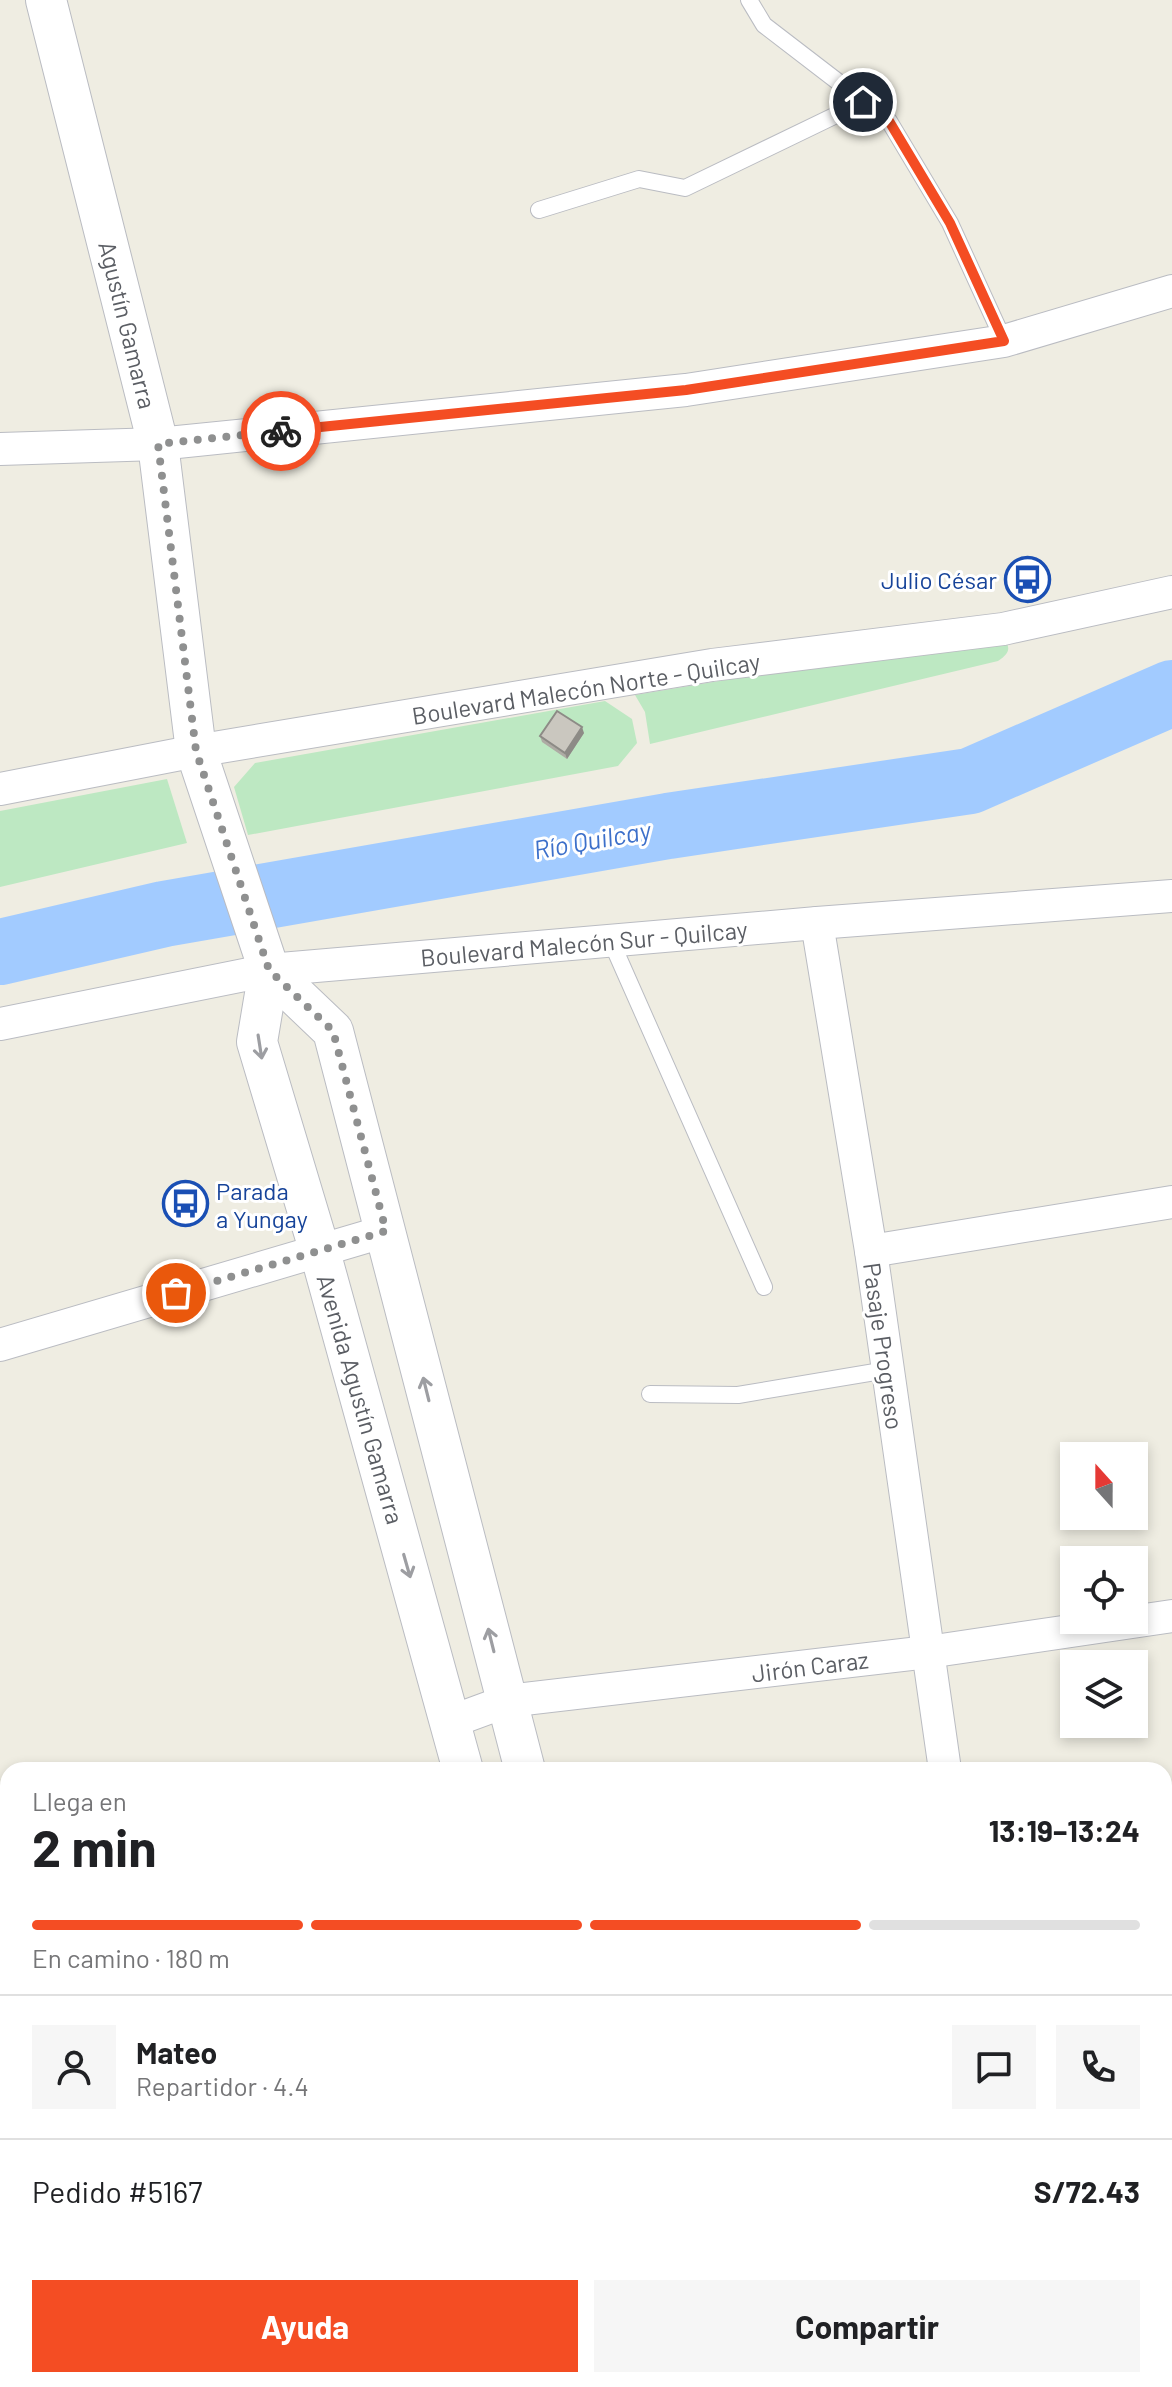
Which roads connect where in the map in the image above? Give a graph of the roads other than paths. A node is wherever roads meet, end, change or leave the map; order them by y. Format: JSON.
{"nodes":[{"id":1,"x":46,"y":0,"type":"edge"},
{"id":2,"x":749,"y":0,"type":"edge"},
{"id":3,"x":863,"y":102,"type":"junction"},
{"id":4,"x":539,"y":210,"type":"dead end"},
{"id":5,"x":1172,"y":291,"type":"edge"},
{"id":6,"x":1004,"y":341,"type":"junction"},
{"id":7,"x":158,"y":444,"type":"junction"},
{"id":8,"x":0,"y":449,"type":"edge"},
{"id":9,"x":1172,"y":592,"type":"edge"},
{"id":10,"x":196,"y":751,"type":"junction"},
{"id":11,"x":0,"y":789,"type":"edge"},
{"id":12,"x":1172,"y":896,"type":"edge"},
{"id":13,"x":817,"y":923,"type":"junction"},
{"id":14,"x":611,"y":941,"type":"junction"},
{"id":15,"x":263,"y":955,"type":"junction"},
{"id":16,"x":0,"y":1024,"type":"edge"},
{"id":17,"x":1172,"y":1202,"type":"edge"},
{"id":18,"x":386,"y":1231,"type":"junction"},
{"id":19,"x":871,"y":1251,"type":"junction"},
{"id":20,"x":320,"y":1252,"type":"junction"},
{"id":21,"x":764,"y":1287,"type":"dead end"},
{"id":22,"x":0,"y":1345,"type":"edge"},
{"id":23,"x":887,"y":1370,"type":"junction"},
{"id":24,"x":650,"y":1394,"type":"dead end"},
{"id":25,"x":1172,"y":1616,"type":"edge"},
{"id":26,"x":928,"y":1652,"type":"junction"},
{"id":27,"x":507,"y":1701,"type":"junction"},
{"id":28,"x":450,"y":1722,"type":"junction"},
{"id":29,"x":461,"y":1762,"type":"edge"},
{"id":30,"x":523,"y":1762,"type":"edge"},
{"id":31,"x":944,"y":1762,"type":"edge"}],
"edges":[{"from":1,"to":7,"type":"street","name":"Agustín Gamarra"},
{"from":2,"to":3,"type":"lane"},
{"from":3,"to":4,"type":"lane"},
{"from":3,"to":6,"type":"lane"},
{"from":5,"to":6,"type":"street"},
{"from":6,"to":7,"type":"street"},
{"from":7,"to":8,"type":"street"},
{"from":7,"to":10,"type":"street","name":"Agustín Gamarra"},
{"from":9,"to":10,"type":"street","name":"Boulevard Malecón Norte - Quilcay"},
{"from":10,"to":11,"type":"street","name":"Boulevard Malecón Norte - Quilcay"},
{"from":10,"to":15,"type":"street","name":"Agustín Gamarra"},
{"from":12,"to":13,"type":"street","name":"Boulevard Malecón Sur - Quilcay"},
{"from":13,"to":14,"type":"street","name":"Boulevard Malecón Sur - Quilcay"},
{"from":13,"to":19,"type":"street","name":"Pasaje Progreso"},
{"from":14,"to":15,"type":"street","name":"Boulevard Malecón Sur - Quilcay"},
{"from":14,"to":21,"type":"lane"},
{"from":15,"to":16,"type":"street","name":"Boulevard Malecón Sur - Quilcay"},
{"from":15,"to":18,"type":"street"},
{"from":15,"to":20,"type":"street","name":"Avenida Agustín Gamarra","one_way":true},
{"from":17,"to":19,"type":"street"},
{"from":18,"to":20,"type":"street"},
{"from":27,"to":18,"type":"street","one_way":true},
{"from":19,"to":23,"type":"street","name":"Pasaje Progreso"},
{"from":20,"to":22,"type":"street"},
{"from":20,"to":28,"type":"street","name":"Avenida Agustín Gamarra","one_way":true},
{"from":23,"to":24,"type":"lane"},
{"from":23,"to":26,"type":"street","name":"Pasaje Progreso"},
{"from":25,"to":26,"type":"street","name":"Jirón Caraz"},
{"from":26,"to":27,"type":"street","name":"Jirón Caraz"},
{"from":26,"to":31,"type":"street","name":"Pasaje Progreso"},
{"from":27,"to":28,"type":"street","name":"Jirón Caraz"},
{"from":27,"to":30,"type":"street"},
{"from":28,"to":29,"type":"street","name":"Avenida Agustín Gamarra"}]}
